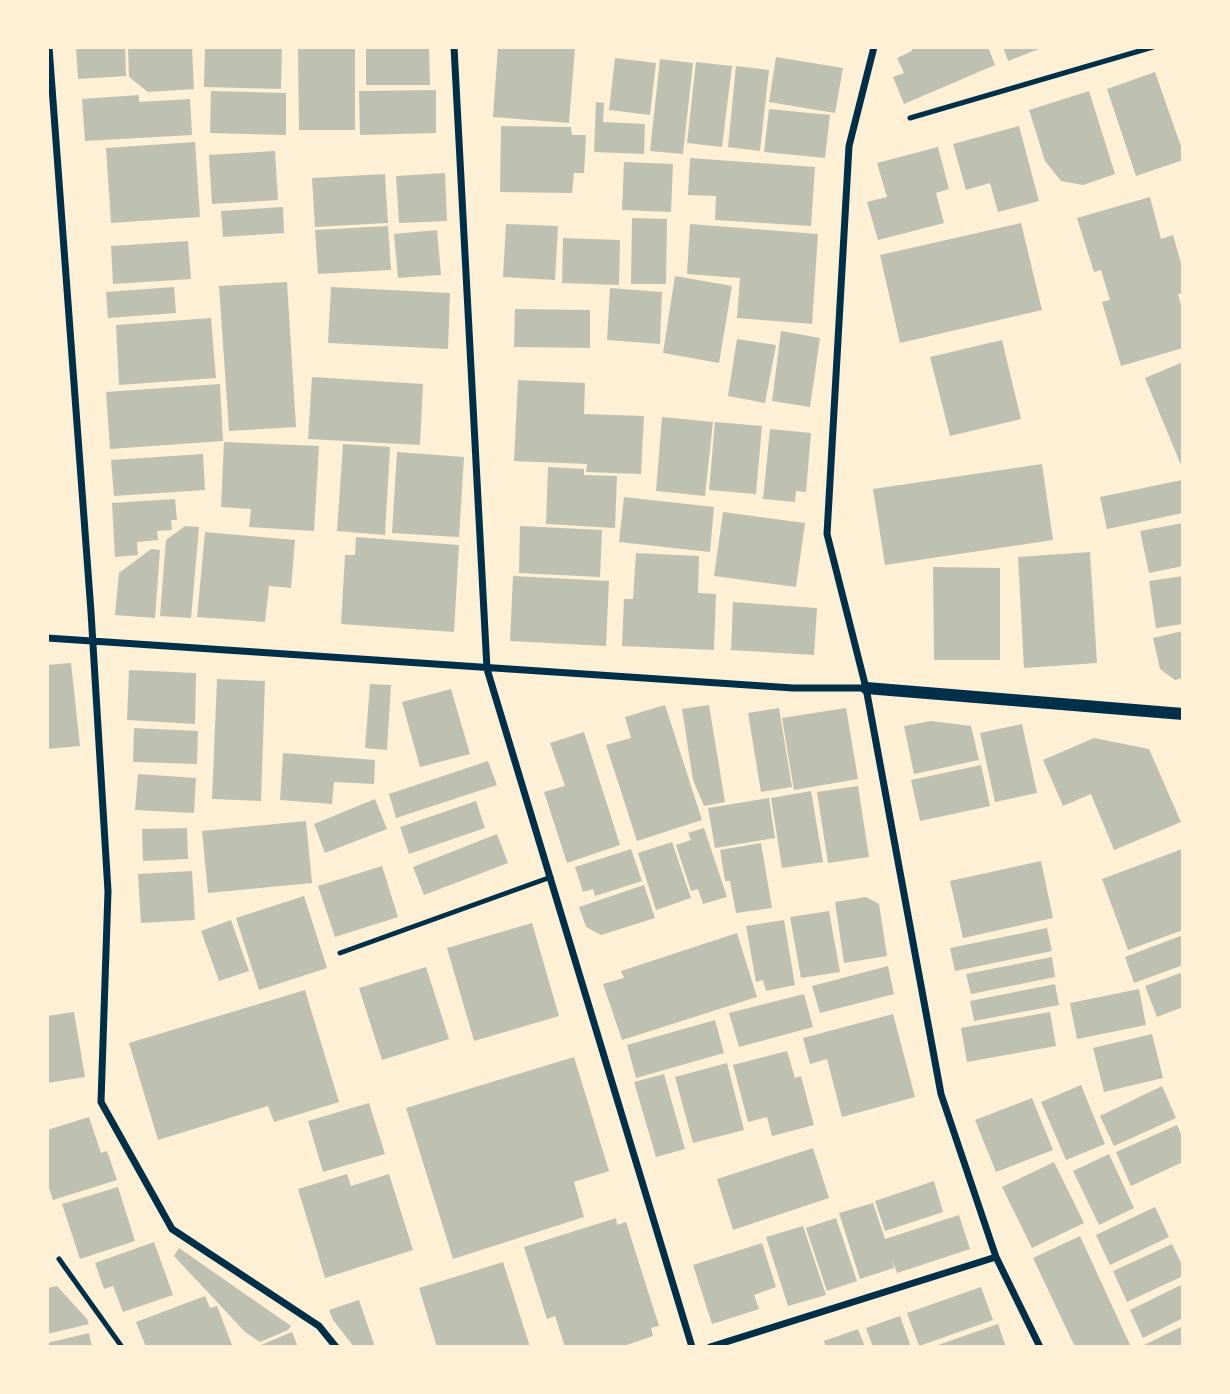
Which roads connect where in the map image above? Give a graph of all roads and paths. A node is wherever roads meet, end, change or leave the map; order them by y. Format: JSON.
{"nodes":[{"id":1,"x":49,"y":47,"type":"edge"},
{"id":2,"x":454,"y":47,"type":"edge"},
{"id":3,"x":874,"y":47,"type":"edge"},
{"id":4,"x":1153,"y":47,"type":"edge"},
{"id":5,"x":910,"y":118,"type":"dead end"},
{"id":6,"x":47,"y":638,"type":"edge"},
{"id":7,"x":93,"y":640,"type":"junction"},
{"id":8,"x":487,"y":669,"type":"junction"},
{"id":9,"x":866,"y":688,"type":"junction"},
{"id":10,"x":1183,"y":714,"type":"edge"},
{"id":11,"x":551,"y":877,"type":"junction"},
{"id":12,"x":340,"y":953,"type":"dead end"},
{"id":13,"x":996,"y":1257,"type":"junction"},
{"id":14,"x":60,"y":1259,"type":"dead end"},
{"id":15,"x":122,"y":1347,"type":"edge"},
{"id":16,"x":336,"y":1347,"type":"edge"},
{"id":17,"x":692,"y":1347,"type":"edge"},
{"id":18,"x":710,"y":1347,"type":"edge"},
{"id":19,"x":1040,"y":1347,"type":"edge"}],
"edges":[{"from":1,"to":7,"type":"street"},
{"from":2,"to":8,"type":"street"},
{"from":3,"to":9,"type":"street"},
{"from":4,"to":5,"type":"lane"},
{"from":6,"to":7,"type":"street"},
{"from":7,"to":8,"type":"street"},
{"from":7,"to":16,"type":"street"},
{"from":8,"to":9,"type":"street"},
{"from":8,"to":11,"type":"street"},
{"from":9,"to":10,"type":"street"},
{"from":9,"to":13,"type":"street"},
{"from":11,"to":12,"type":"lane"},
{"from":11,"to":17,"type":"street"},
{"from":13,"to":18,"type":"street"},
{"from":13,"to":19,"type":"street"},
{"from":14,"to":15,"type":"lane"}]}
